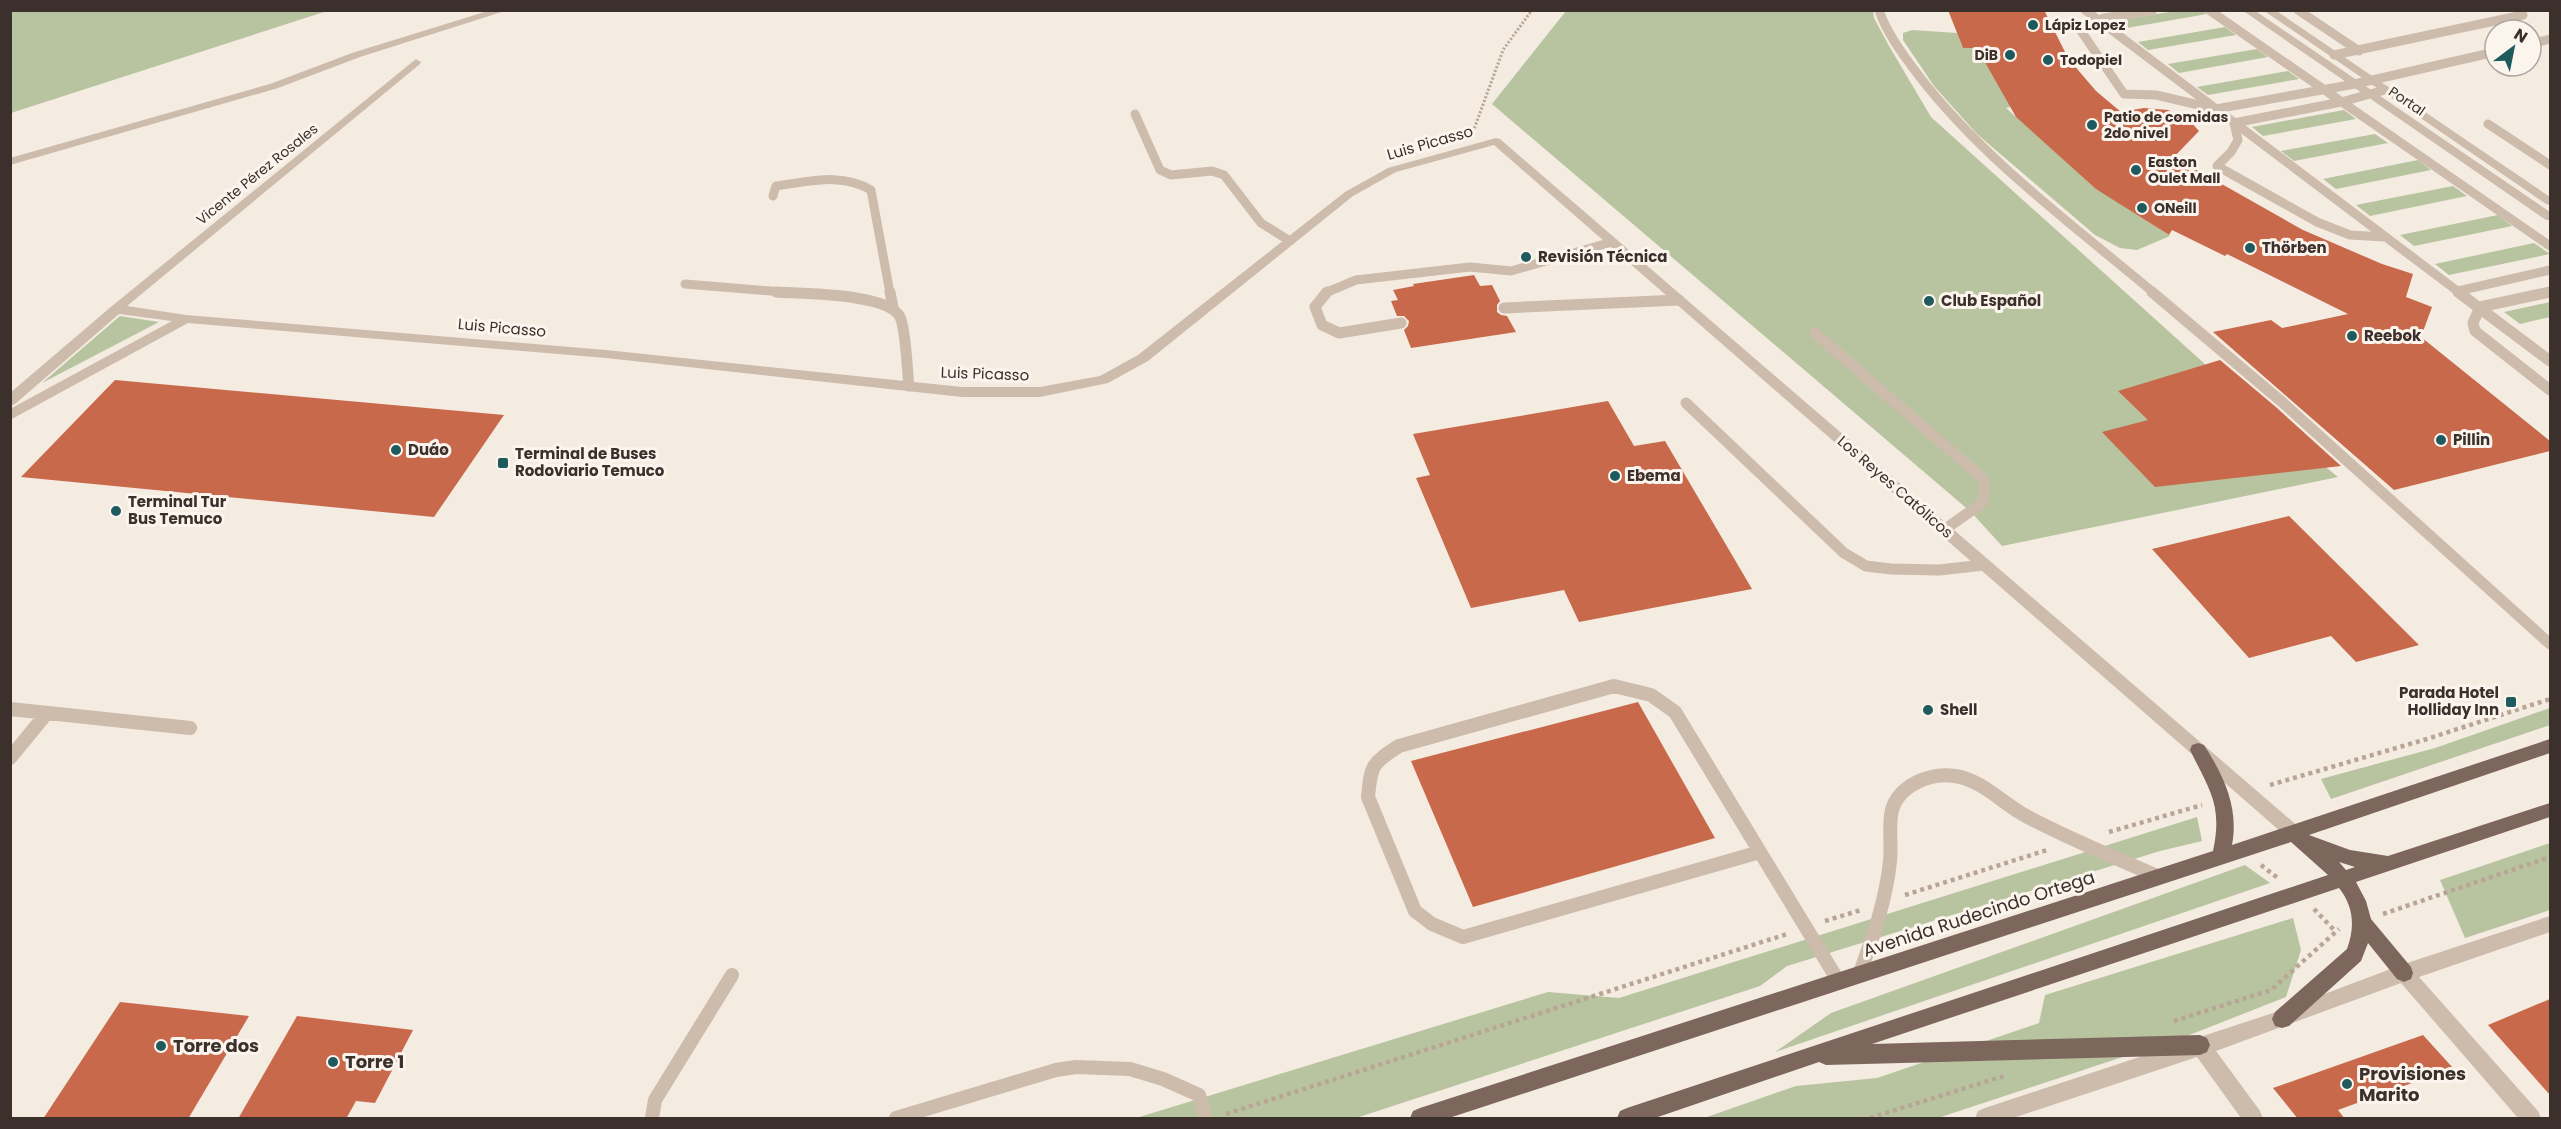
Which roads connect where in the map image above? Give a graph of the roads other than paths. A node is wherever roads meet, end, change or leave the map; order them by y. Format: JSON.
{"nodes":[{"id":1,"x":503,"y":10,"type":"edge"},
{"id":2,"x":1879,"y":10,"type":"edge"},
{"id":3,"x":2085,"y":10,"type":"edge"},
{"id":4,"x":2153,"y":10,"type":"edge"},
{"id":5,"x":2209,"y":10,"type":"edge"},
{"id":6,"x":2247,"y":10,"type":"edge"},
{"id":7,"x":2268,"y":10,"type":"edge"},
{"id":8,"x":2298,"y":10,"type":"edge"},
{"id":9,"x":2523,"y":15,"type":"dead end"},
{"id":10,"x":2098,"y":20,"type":"junction"},
{"id":11,"x":2359,"y":51,"type":"junction"},
{"id":12,"x":2334,"y":55,"type":"junction"},
{"id":13,"x":2483,"y":55,"type":"edge"},
{"id":14,"x":416,"y":62,"type":"dead end"},
{"id":15,"x":2371,"y":80,"type":"junction"},
{"id":16,"x":2355,"y":84,"type":"junction"},
{"id":17,"x":2323,"y":89,"type":"junction"},
{"id":18,"x":2385,"y":90,"type":"junction"},
{"id":19,"x":2370,"y":94,"type":"junction"},
{"id":20,"x":2341,"y":102,"type":"junction"},
{"id":21,"x":2216,"y":109,"type":"junction"},
{"id":22,"x":1135,"y":114,"type":"dead end"},
{"id":23,"x":2234,"y":123,"type":"junction"},
{"id":24,"x":2488,"y":124,"type":"dead end"},
{"id":25,"x":1496,"y":141,"type":"joint"},
{"id":26,"x":10,"y":162,"type":"edge"},
{"id":27,"x":2550,"y":165,"type":"edge"},
{"id":28,"x":773,"y":196,"type":"dead end"},
{"id":29,"x":2550,"y":202,"type":"edge"},
{"id":30,"x":2550,"y":217,"type":"edge"},
{"id":31,"x":2386,"y":237,"type":"junction"},
{"id":32,"x":1290,"y":241,"type":"junction"},
{"id":33,"x":1612,"y":242,"type":"junction"},
{"id":34,"x":2550,"y":246,"type":"edge"},
{"id":35,"x":2550,"y":270,"type":"edge"},
{"id":36,"x":685,"y":285,"type":"dead end"},
{"id":37,"x":2458,"y":291,"type":"junction"},
{"id":38,"x":2550,"y":292,"type":"edge"},
{"id":39,"x":1679,"y":300,"type":"junction"},
{"id":40,"x":893,"y":307,"type":"junction"},
{"id":41,"x":2480,"y":307,"type":"junction"},
{"id":42,"x":1504,"y":308,"type":"dead end"},
{"id":43,"x":117,"y":309,"type":"junction"},
{"id":44,"x":186,"y":319,"type":"junction"},
{"id":45,"x":1401,"y":323,"type":"dead end"},
{"id":46,"x":1815,"y":333,"type":"dead end"},
{"id":47,"x":2550,"y":361,"type":"edge"},
{"id":48,"x":909,"y":386,"type":"junction"},
{"id":49,"x":2550,"y":390,"type":"edge"},
{"id":50,"x":10,"y":400,"type":"edge"},
{"id":51,"x":1686,"y":403,"type":"dead end"},
{"id":52,"x":10,"y":415,"type":"edge"},
{"id":53,"x":1944,"y":530,"type":"junction"},
{"id":54,"x":1984,"y":565,"type":"junction"},
{"id":55,"x":2550,"y":644,"type":"edge"},
{"id":56,"x":10,"y":709,"type":"edge"},
{"id":57,"x":47,"y":713,"type":"junction"},
{"id":58,"x":190,"y":728,"type":"dead end"},
{"id":59,"x":2550,"y":746,"type":"edge"},
{"id":60,"x":2198,"y":750,"type":"junction"},
{"id":61,"x":10,"y":758,"type":"edge"},
{"id":62,"x":2550,"y":810,"type":"edge"},
{"id":63,"x":2294,"y":833,"type":"junction"},
{"id":64,"x":1760,"y":852,"type":"junction"},
{"id":65,"x":2221,"y":857,"type":"junction"},
{"id":66,"x":2401,"y":860,"type":"junction"},
{"id":67,"x":2159,"y":877,"type":"junction"},
{"id":68,"x":2345,"y":879,"type":"junction"},
{"id":69,"x":2362,"y":922,"type":"junction"},
{"id":70,"x":2550,"y":924,"type":"edge"},
{"id":71,"x":2404,"y":972,"type":"junction"},
{"id":72,"x":732,"y":975,"type":"dead end"},
{"id":73,"x":1859,"y":975,"type":"junction"},
{"id":74,"x":1839,"y":982,"type":"junction"},
{"id":75,"x":2282,"y":1019,"type":"junction"},
{"id":76,"x":2200,"y":1045,"type":"junction"},
{"id":77,"x":1808,"y":1056,"type":"junction"},
{"id":78,"x":652,"y":1119,"type":"edge"},
{"id":79,"x":896,"y":1119,"type":"edge"},
{"id":80,"x":1206,"y":1119,"type":"edge"},
{"id":81,"x":1420,"y":1119,"type":"edge"},
{"id":82,"x":1627,"y":1119,"type":"edge"},
{"id":83,"x":1985,"y":1119,"type":"edge"},
{"id":84,"x":2253,"y":1119,"type":"edge"},
{"id":85,"x":2531,"y":1119,"type":"edge"}],
"edges":[{"from":1,"to":26,"type":"street"},
{"from":2,"to":55,"type":"lane"},
{"from":3,"to":10,"type":"lane"},
{"from":4,"to":10,"type":"lane"},
{"from":5,"to":17,"type":"lane"},
{"from":6,"to":16,"type":"street","name":"Portal"},
{"from":7,"to":12,"type":"street","name":"Portal"},
{"from":8,"to":11,"type":"lane"},
{"from":9,"to":11,"type":"lane"},
{"from":10,"to":21,"type":"lane"},
{"from":10,"to":21,"type":"lane"},
{"from":11,"to":12,"type":"lane"},
{"from":12,"to":15,"type":"street","name":"Portal"},
{"from":13,"to":15,"type":"lane"},
{"from":14,"to":43,"type":"street","name":"Vicente Pérez Rosales"},
{"from":15,"to":16,"type":"lane"},
{"from":15,"to":18,"type":"street","name":"Portal"},
{"from":16,"to":17,"type":"lane"},
{"from":16,"to":19,"type":"street","name":"Portal"},
{"from":17,"to":20,"type":"lane"},
{"from":17,"to":21,"type":"lane"},
{"from":18,"to":19,"type":"lane"},
{"from":18,"to":29,"type":"street","name":"Portal"},
{"from":19,"to":20,"type":"lane"},
{"from":19,"to":30,"type":"street","name":"Portal"},
{"from":20,"to":23,"type":"lane"},
{"from":20,"to":34,"type":"lane"},
{"from":21,"to":23,"type":"lane"},
{"from":22,"to":32,"type":"lane"},
{"from":23,"to":31,"type":"lane"},
{"from":23,"to":31,"type":"lane"},
{"from":24,"to":27,"type":"lane"},
{"from":25,"to":32,"type":"street","name":"Luis Picasso"},
{"from":25,"to":33,"type":"street","name":"Los Reyes Católicos"},
{"from":28,"to":40,"type":"lane"},
{"from":31,"to":37,"type":"lane"},
{"from":32,"to":48,"type":"street","name":"Luis Picasso"},
{"from":33,"to":39,"type":"street","name":"Los Reyes Católicos"},
{"from":33,"to":45,"type":"lane"},
{"from":35,"to":37,"type":"lane"},
{"from":36,"to":40,"type":"lane"},
{"from":37,"to":41,"type":"lane"},
{"from":38,"to":41,"type":"lane"},
{"from":39,"to":42,"type":"lane"},
{"from":39,"to":53,"type":"street","name":"Los Reyes Católicos"},
{"from":40,"to":48,"type":"lane"},
{"from":41,"to":47,"type":"lane"},
{"from":41,"to":49,"type":"lane"},
{"from":43,"to":44,"type":"street"},
{"from":43,"to":50,"type":"street","name":"Vicente Pérez Rosales"},
{"from":44,"to":48,"type":"street","name":"Luis Picasso"},
{"from":44,"to":52,"type":"street"},
{"from":46,"to":53,"type":"lane"},
{"from":51,"to":54,"type":"lane"},
{"from":53,"to":54,"type":"street","name":"Los Reyes Católicos"},
{"from":54,"to":60,"type":"street","name":"Los Reyes Católicos"},
{"from":56,"to":57,"type":"lane"},
{"from":57,"to":58,"type":"lane"},
{"from":57,"to":61,"type":"lane"},
{"from":59,"to":63,"type":"main road","name":"Avenida Rudecindo Ortega"},
{"from":60,"to":63,"type":"street","name":"Los Reyes Católicos"},
{"from":60,"to":65,"type":"main road"},
{"from":62,"to":66,"type":"main road"},
{"from":63,"to":65,"type":"main road","name":"Avenida Rudecindo Ortega"},
{"from":63,"to":66,"type":"main road"},
{"from":63,"to":68,"type":"main road"},
{"from":64,"to":64,"type":"lane"},
{"from":64,"to":74,"type":"lane"},
{"from":65,"to":67,"type":"main road","name":"Avenida Rudecindo Ortega"},
{"from":66,"to":68,"type":"main road"},
{"from":67,"to":73,"type":"main road","name":"Avenida Rudecindo Ortega"},
{"from":67,"to":73,"type":"lane"},
{"from":68,"to":69,"type":"main road"},
{"from":68,"to":77,"type":"main road"},
{"from":69,"to":71,"type":"main road"},
{"from":69,"to":75,"type":"main road"},
{"from":70,"to":71,"type":"street"},
{"from":71,"to":75,"type":"street"},
{"from":71,"to":85,"type":"street"},
{"from":72,"to":78,"type":"lane"},
{"from":73,"to":74,"type":"main road","name":"Avenida Rudecindo Ortega"},
{"from":74,"to":81,"type":"main road","name":"Avenida Rudecindo Ortega"},
{"from":75,"to":76,"type":"street"},
{"from":76,"to":77,"type":"main road"},
{"from":76,"to":83,"type":"street"},
{"from":76,"to":84,"type":"street"},
{"from":77,"to":82,"type":"main road"},
{"from":79,"to":80,"type":"lane"}]}
